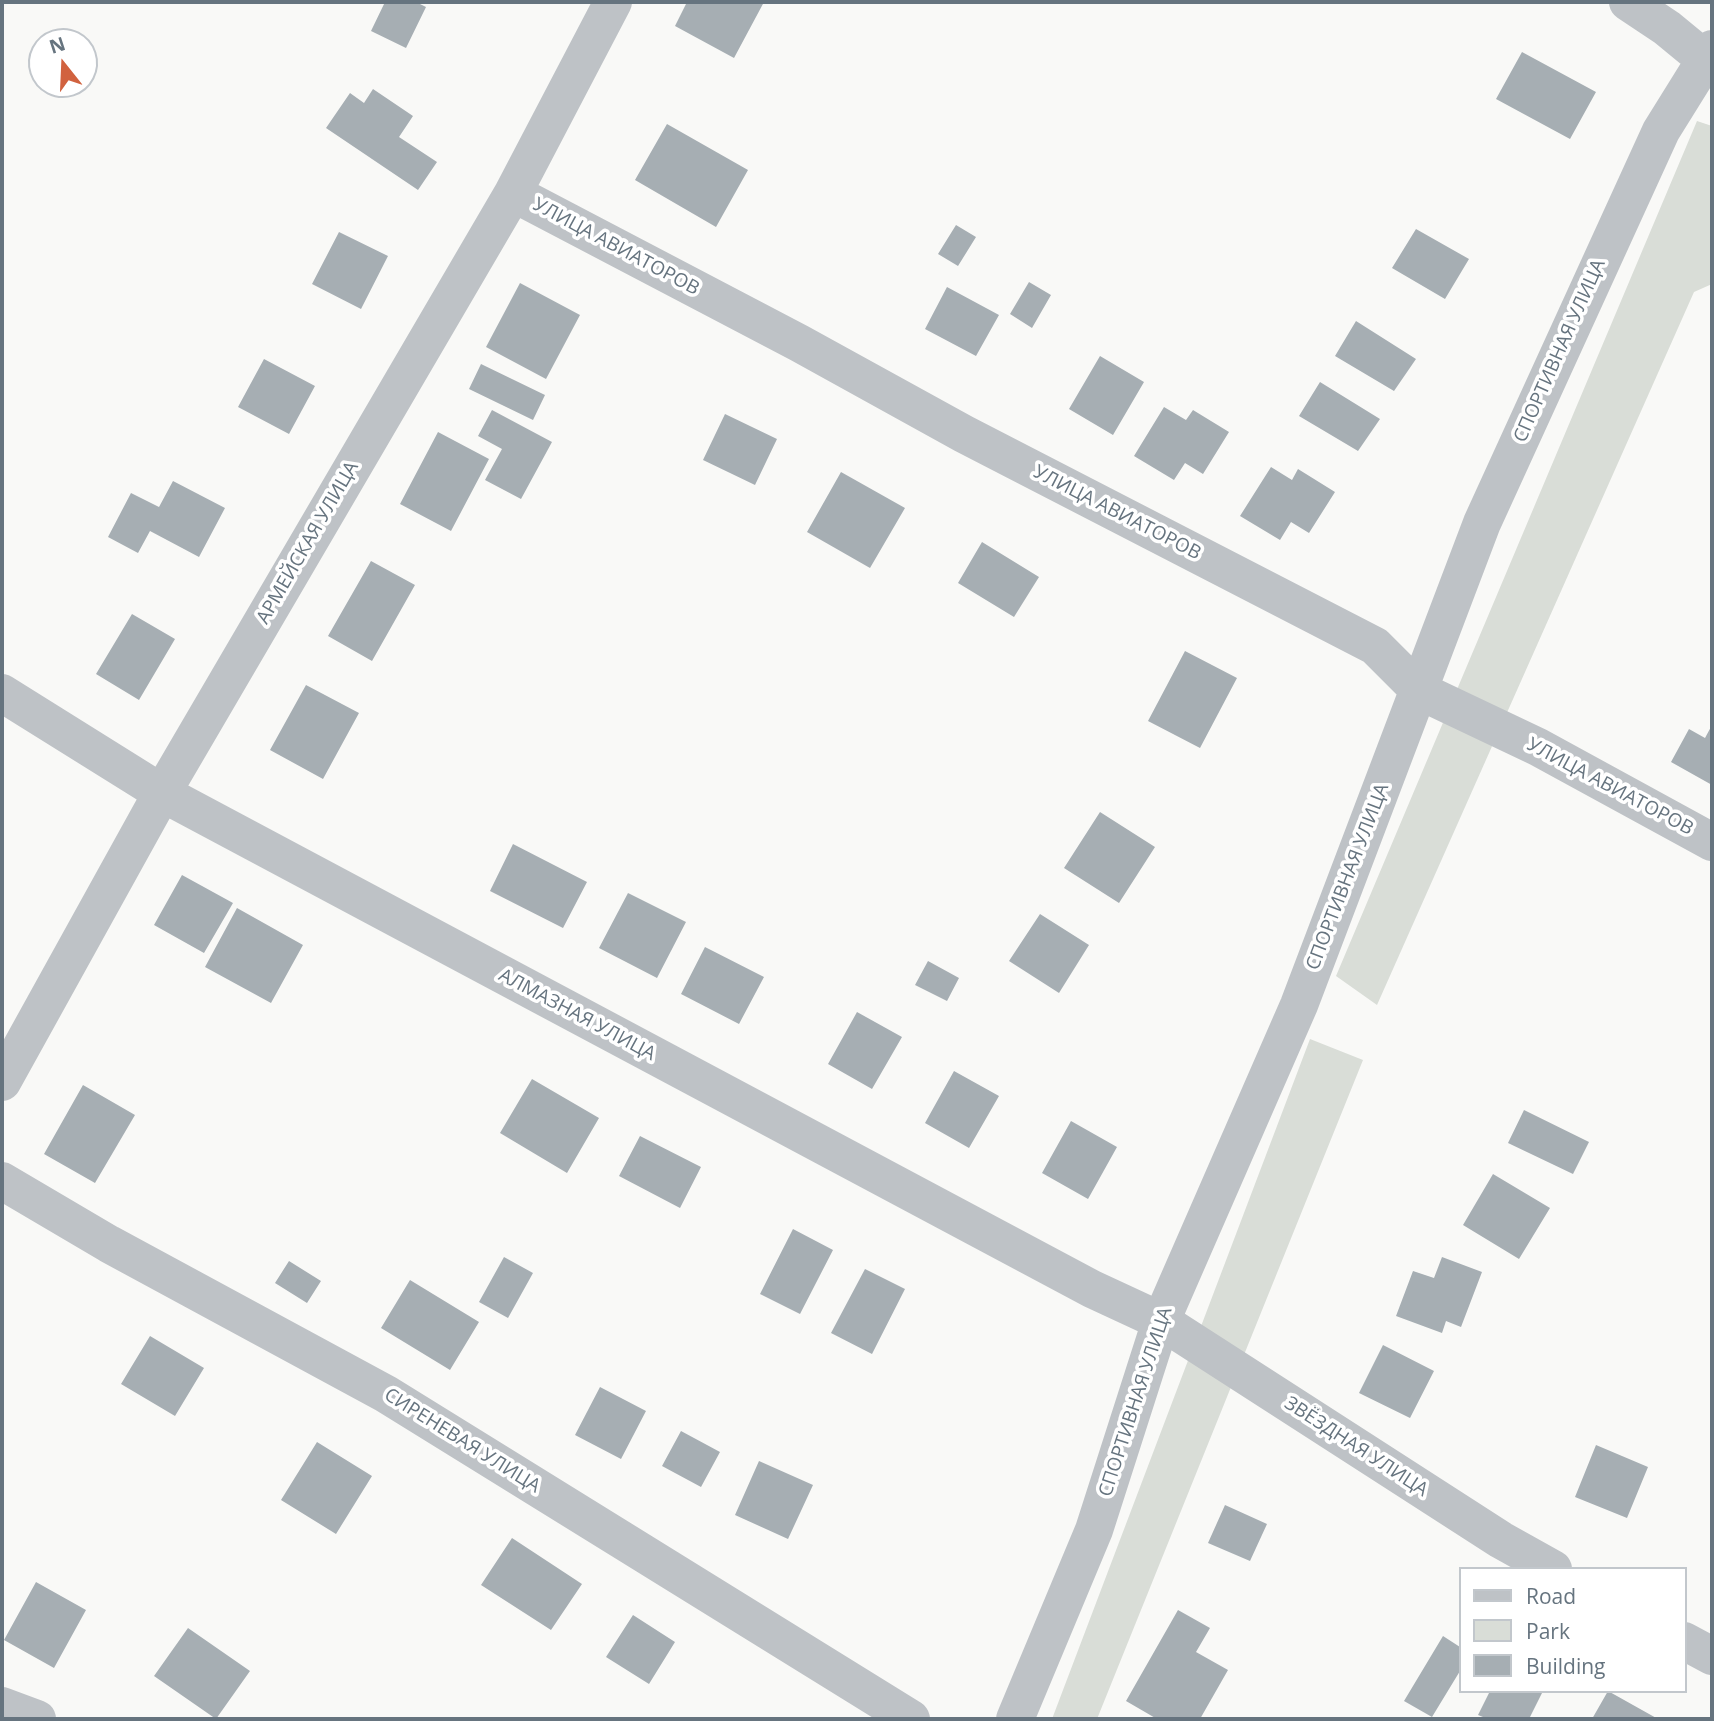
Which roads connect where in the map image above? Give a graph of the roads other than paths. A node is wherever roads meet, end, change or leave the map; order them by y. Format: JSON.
{"nodes":[{"id":1,"x":613,"y":2,"type":"edge"},
{"id":2,"x":1628,"y":2,"type":"edge"},
{"id":3,"x":1709,"y":58,"type":"edge"},
{"id":4,"x":513,"y":193,"type":"junction"},
{"id":5,"x":1420,"y":691,"type":"junction"},
{"id":6,"x":2,"y":694,"type":"edge"},
{"id":7,"x":162,"y":793,"type":"junction"},
{"id":8,"x":1712,"y":842,"type":"edge"},
{"id":9,"x":2,"y":1082,"type":"edge"},
{"id":10,"x":2,"y":1181,"type":"edge"},
{"id":11,"x":1161,"y":1321,"type":"junction"},
{"id":12,"x":1549,"y":1567,"type":"edge"},
{"id":13,"x":1686,"y":1642,"type":"edge"},
{"id":14,"x":1712,"y":1656,"type":"edge"},
{"id":15,"x":2,"y":1706,"type":"edge"},
{"id":16,"x":37,"y":1719,"type":"edge"},
{"id":17,"x":911,"y":1719,"type":"edge"},
{"id":18,"x":1016,"y":1719,"type":"edge"}],
"edges":[{"from":1,"to":4,"type":"street","name":"АРМЕЙСКАЯ УЛИЦА"},
{"from":2,"to":3,"type":"street"},
{"from":3,"to":5,"type":"street","name":"СПОРТИВНАЯ УЛИЦА"},
{"from":4,"to":5,"type":"street","name":"УЛИЦА АВИАТОРОВ"},
{"from":4,"to":7,"type":"street","name":"АРМЕЙСКАЯ УЛИЦА"},
{"from":5,"to":8,"type":"street","name":"УЛИЦА АВИАТОРОВ"},
{"from":5,"to":11,"type":"street","name":"СПОРТИВНАЯ УЛИЦА"},
{"from":6,"to":7,"type":"street","name":"АЛМАЗНАЯ УЛИЦА"},
{"from":7,"to":9,"type":"street","name":"АРМЕЙСКАЯ УЛИЦА"},
{"from":7,"to":11,"type":"street","name":"АЛМАЗНАЯ УЛИЦА"},
{"from":10,"to":17,"type":"street","name":"СИРЕНЕВАЯ УЛИЦА"},
{"from":11,"to":12,"type":"street","name":"ЗВЁЗДНАЯ УЛИЦА"},
{"from":11,"to":18,"type":"street","name":"СПОРТИВНАЯ УЛИЦА"},
{"from":13,"to":14,"type":"street"},
{"from":15,"to":16,"type":"street"}]}
